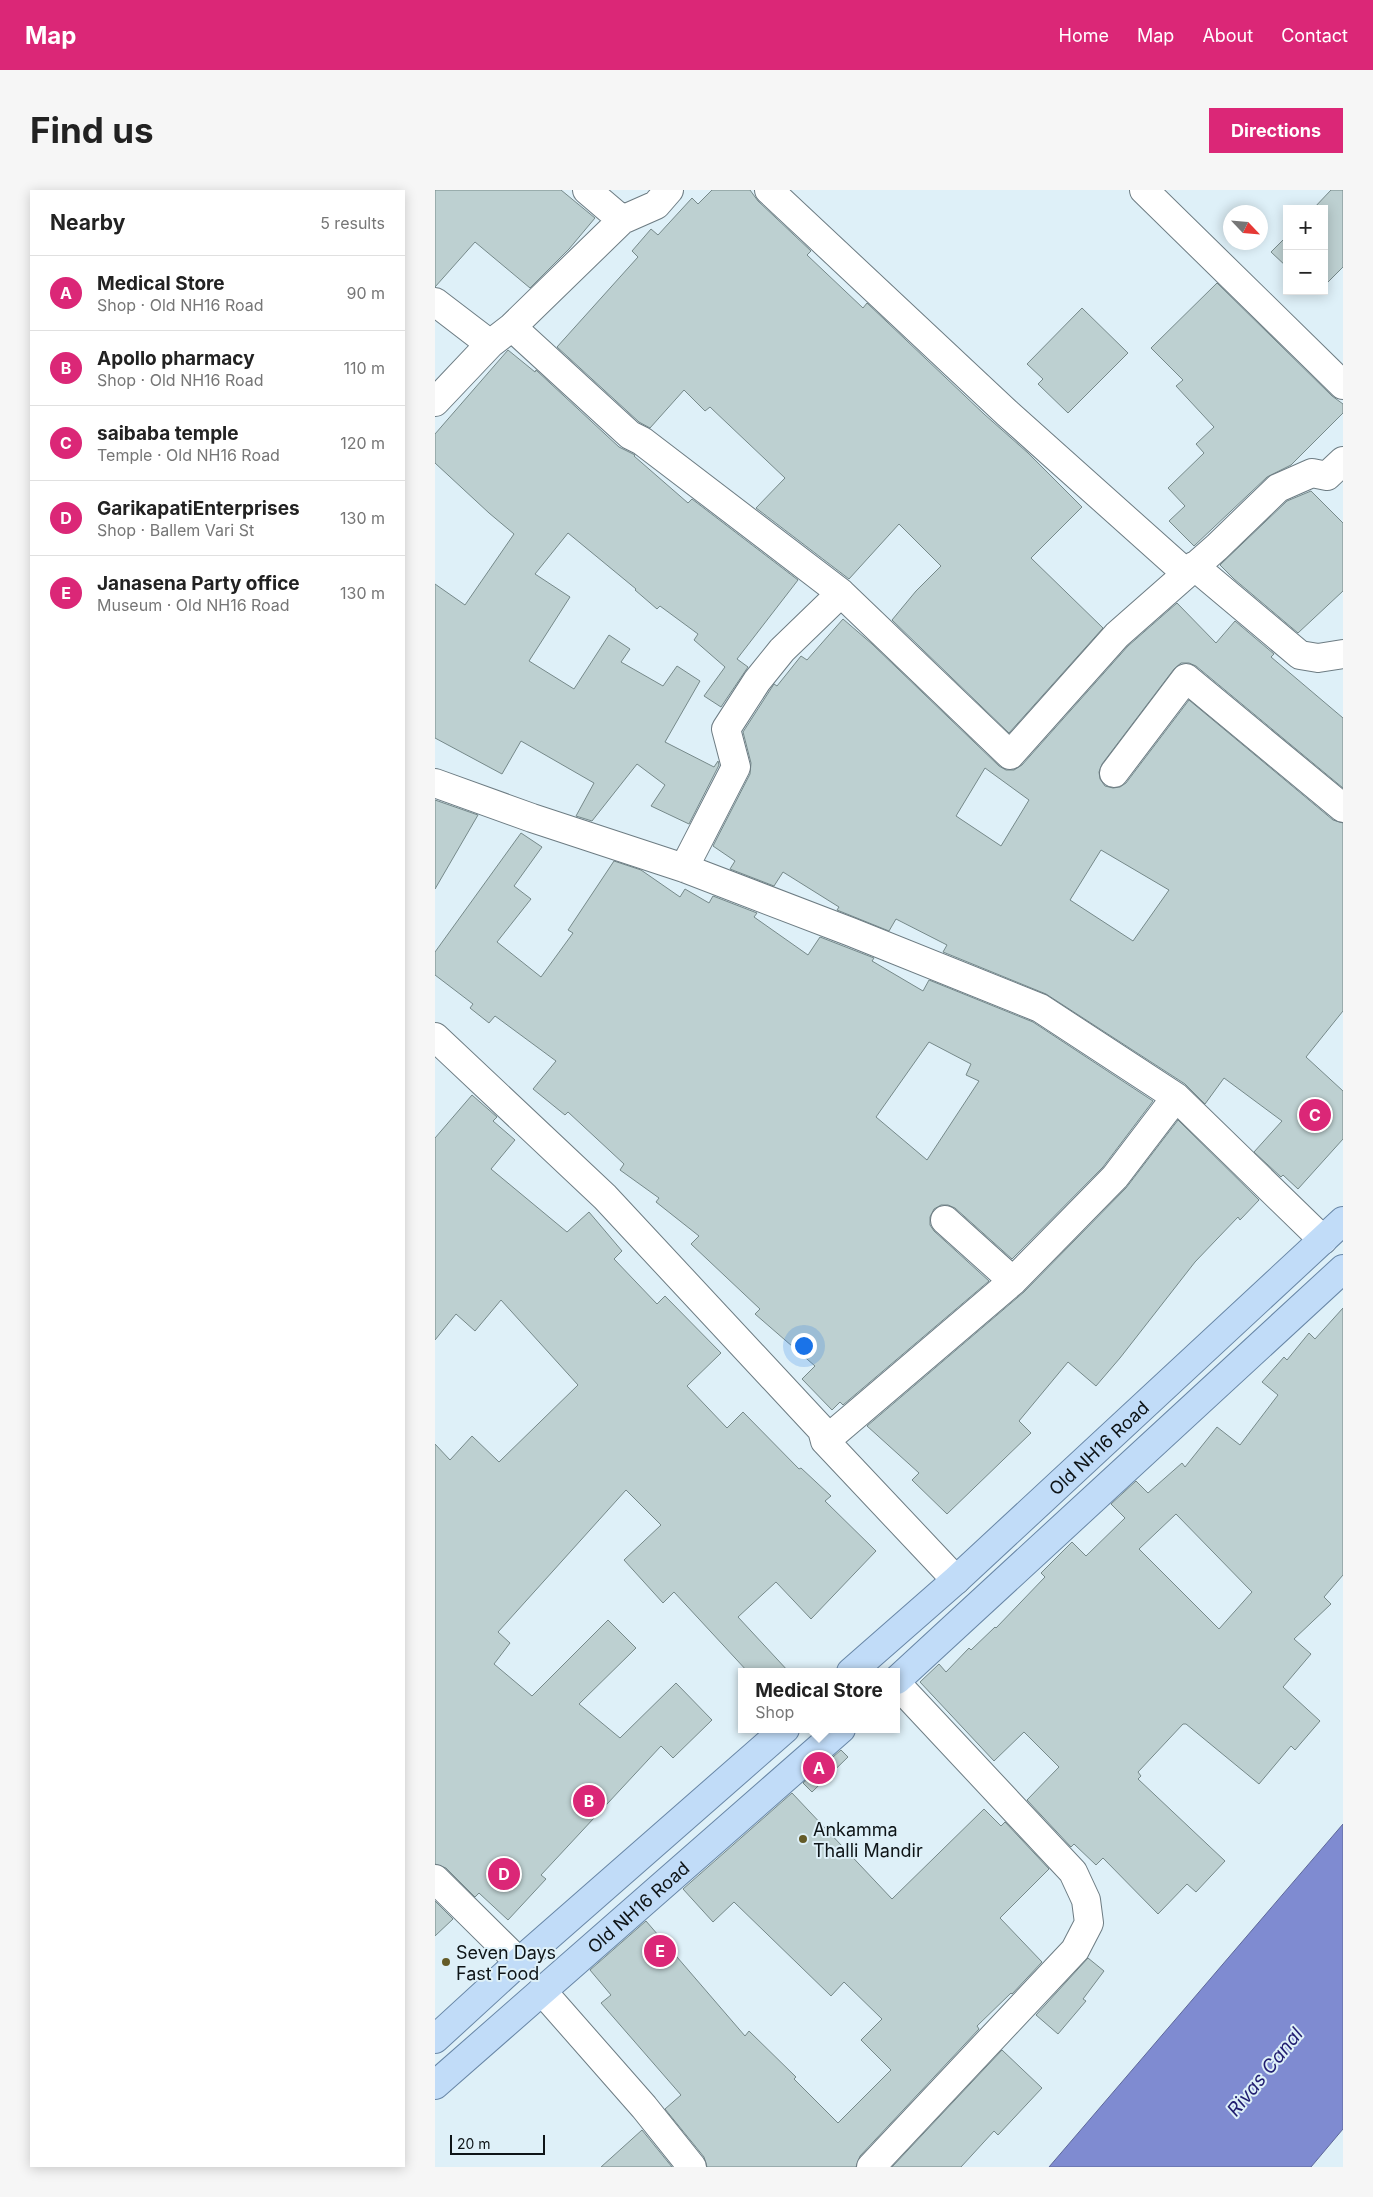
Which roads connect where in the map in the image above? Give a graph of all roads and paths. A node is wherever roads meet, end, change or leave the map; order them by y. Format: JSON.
{"nodes":[{"id":1,"x":587,"y":190,"type":"edge"},
{"id":2,"x":669,"y":190,"type":"edge"},
{"id":3,"x":769,"y":190,"type":"edge"},
{"id":4,"x":1144,"y":190,"type":"edge"},
{"id":5,"x":622,"y":220,"type":"junction"},
{"id":6,"x":435,"y":302,"type":"edge"},
{"id":7,"x":512,"y":328,"type":"junction"},
{"id":8,"x":490,"y":344,"type":"junction"},
{"id":9,"x":1343,"y":385,"type":"edge"},
{"id":10,"x":435,"y":402,"type":"edge"},
{"id":11,"x":1338,"y":477,"type":"edge"},
{"id":12,"x":1190,"y":569,"type":"junction"},
{"id":13,"x":841,"y":594,"type":"junction"},
{"id":14,"x":1343,"y":654,"type":"edge"},
{"id":15,"x":1114,"y":773,"type":"dead end"},
{"id":16,"x":435,"y":783,"type":"edge"},
{"id":17,"x":1343,"y":808,"type":"edge"},
{"id":18,"x":684,"y":868,"type":"junction"},
{"id":19,"x":435,"y":1037,"type":"edge"},
{"id":20,"x":1176,"y":1097,"type":"junction"},
{"id":21,"x":945,"y":1220,"type":"dead end"},
{"id":22,"x":1343,"y":1220,"type":"edge"},
{"id":23,"x":1323,"y":1240,"type":"junction"},
{"id":24,"x":1343,"y":1269,"type":"edge"},
{"id":25,"x":1013,"y":1281,"type":"junction"},
{"id":26,"x":825,"y":1441,"type":"junction"},
{"id":27,"x":956,"y":1580,"type":"junction"},
{"id":28,"x":856,"y":1668,"type":"edge"},
{"id":29,"x":900,"y":1677,"type":"edge"},
{"id":30,"x":900,"y":1687,"type":"edge"},
{"id":31,"x":780,"y":1733,"type":"edge"},
{"id":32,"x":836,"y":1733,"type":"edge"},
{"id":33,"x":435,"y":1879,"type":"edge"},
{"id":34,"x":519,"y":1962,"type":"junction"},
{"id":35,"x":542,"y":1991,"type":"junction"},
{"id":36,"x":435,"y":2039,"type":"edge"},
{"id":37,"x":435,"y":2085,"type":"edge"},
{"id":38,"x":692,"y":2167,"type":"edge"},
{"id":39,"x":871,"y":2167,"type":"edge"}],
"edges":[{"from":1,"to":5,"type":"street"},
{"from":2,"to":5,"type":"street"},
{"from":3,"to":12,"type":"street"},
{"from":4,"to":9,"type":"street"},
{"from":5,"to":7,"type":"street"},
{"from":6,"to":8,"type":"street"},
{"from":7,"to":8,"type":"street"},
{"from":7,"to":13,"type":"street"},
{"from":8,"to":10,"type":"street"},
{"from":11,"to":12,"type":"street"},
{"from":12,"to":13,"type":"street"},
{"from":12,"to":14,"type":"street"},
{"from":13,"to":18,"type":"street"},
{"from":15,"to":17,"type":"street"},
{"from":16,"to":18,"type":"street"},
{"from":18,"to":20,"type":"street"},
{"from":19,"to":26,"type":"street"},
{"from":20,"to":23,"type":"street"},
{"from":20,"to":25,"type":"street"},
{"from":21,"to":25,"type":"street"},
{"from":22,"to":23,"type":"main road","name":"Old NH16 Road"},
{"from":23,"to":27,"type":"main road","name":"Old NH16 Road"},
{"from":24,"to":29,"type":"main road","name":"Old NH16 Road"},
{"from":25,"to":26,"type":"street"},
{"from":26,"to":27,"type":"street"},
{"from":27,"to":28,"type":"main road","name":"Old NH16 Road"},
{"from":30,"to":39,"type":"street"},
{"from":31,"to":34,"type":"main road","name":"Old NH16 Road"},
{"from":32,"to":35,"type":"main road","name":"Old NH16 Road"},
{"from":33,"to":34,"type":"street"},
{"from":34,"to":36,"type":"main road","name":"Old NH16 Road"},
{"from":35,"to":37,"type":"main road","name":"Old NH16 Road"},
{"from":35,"to":38,"type":"street"}]}
